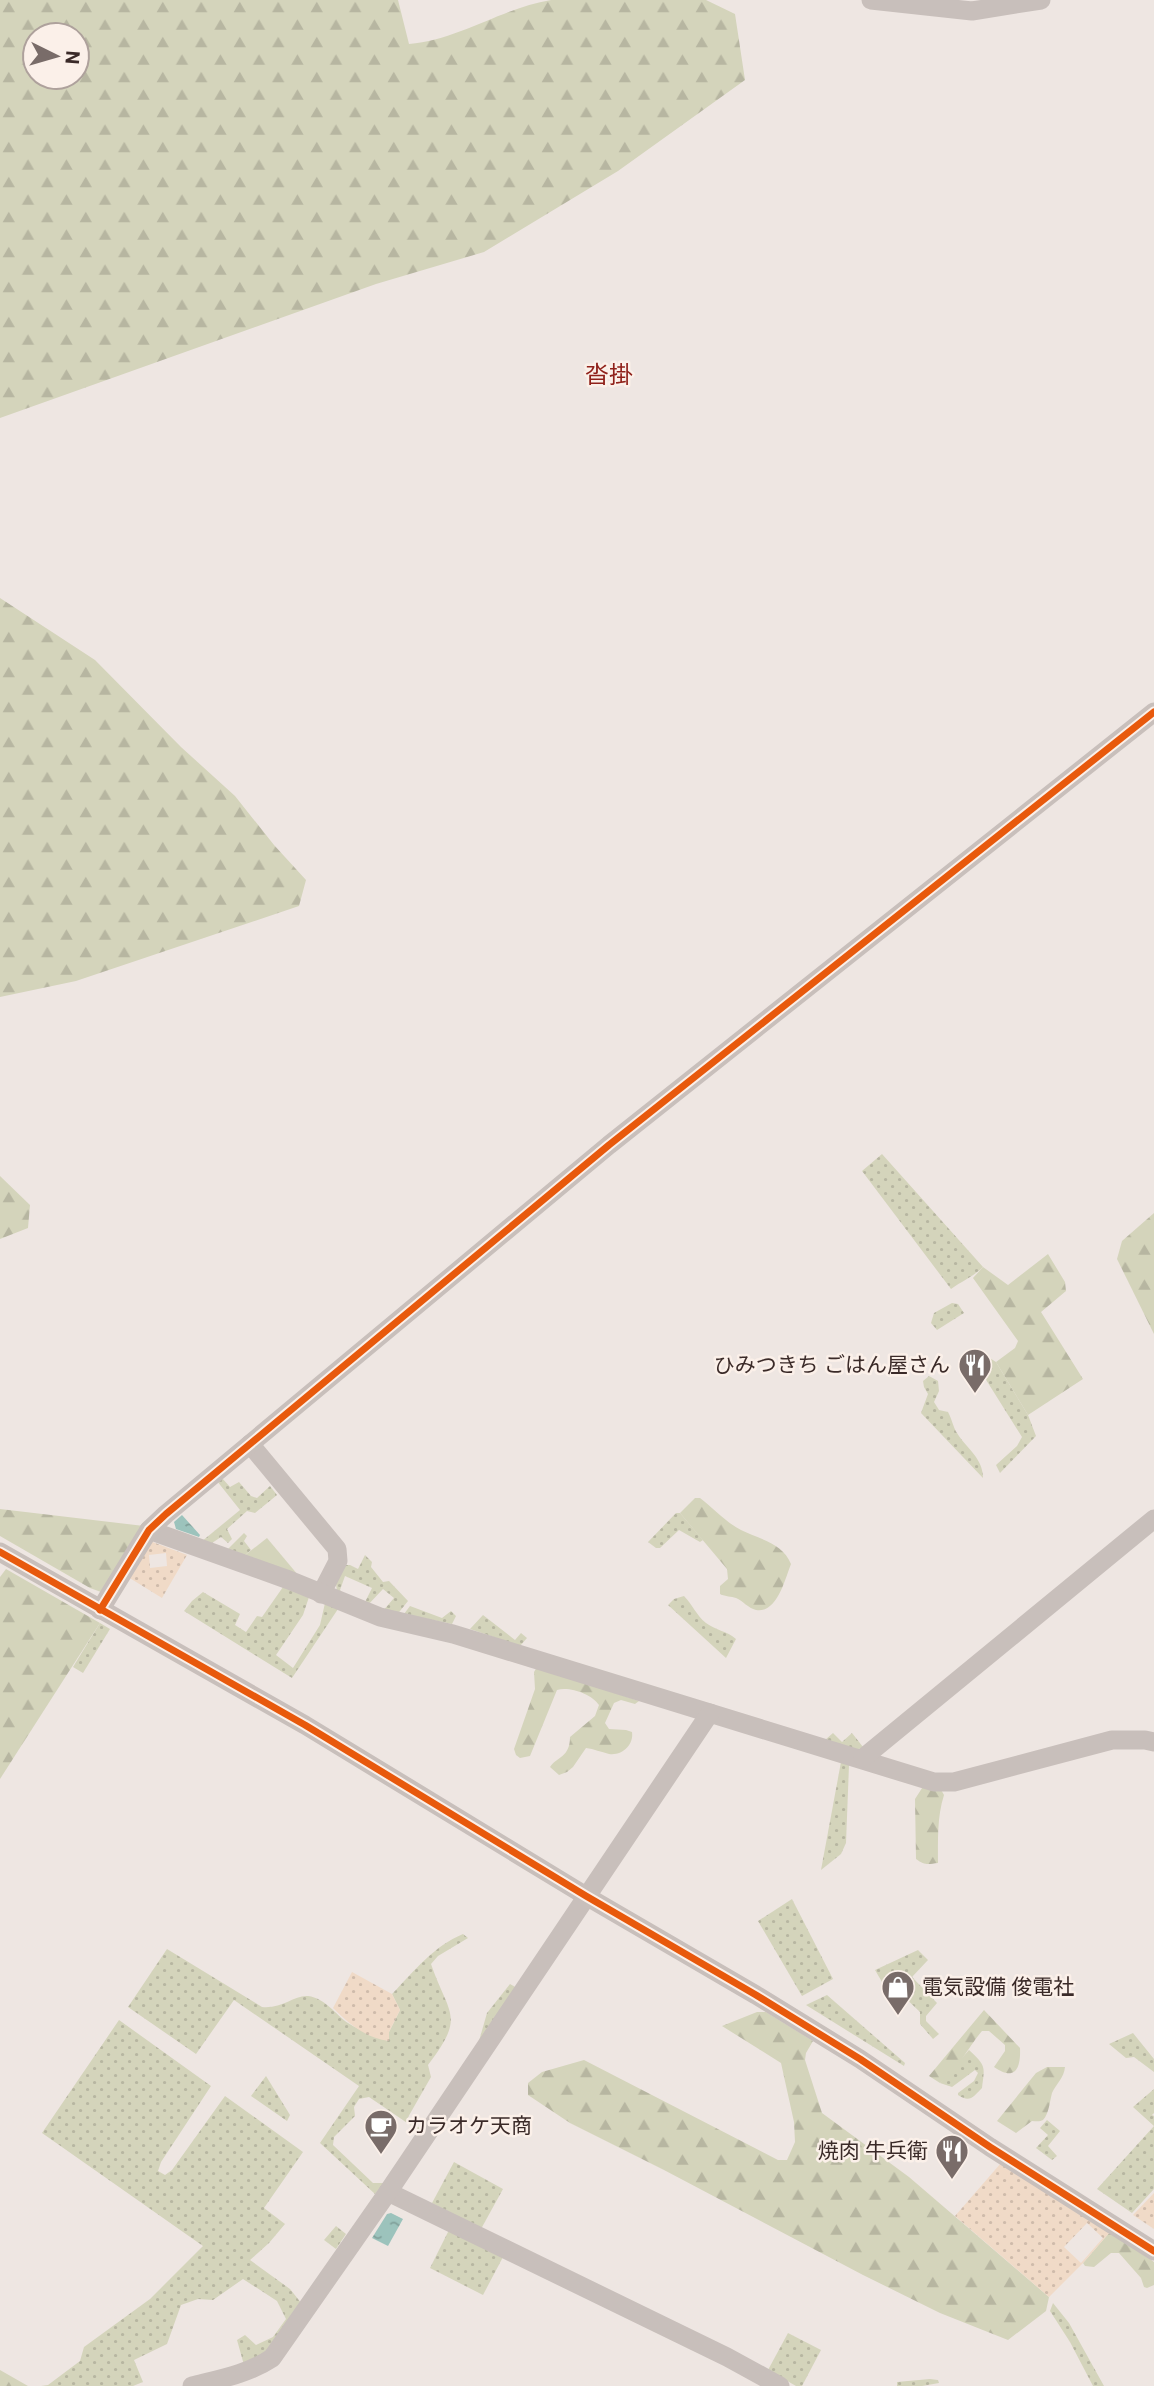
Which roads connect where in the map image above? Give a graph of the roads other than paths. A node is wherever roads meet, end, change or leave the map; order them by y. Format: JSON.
{"nodes":[{"id":1,"x":872,"y":0,"type":"edge"},
{"id":2,"x":1041,"y":0,"type":"edge"},
{"id":3,"x":1154,"y":712,"type":"edge"},
{"id":4,"x":250,"y":1444,"type":"junction"},
{"id":5,"x":1154,"y":1519,"type":"edge"},
{"id":6,"x":149,"y":1530,"type":"junction"},
{"id":7,"x":0,"y":1552,"type":"edge"},
{"id":8,"x":321,"y":1594,"type":"junction"},
{"id":9,"x":100,"y":1610,"type":"junction"},
{"id":10,"x":710,"y":1713,"type":"junction"},
{"id":11,"x":1154,"y":1742,"type":"edge"},
{"id":12,"x":863,"y":1758,"type":"junction"},
{"id":13,"x":586,"y":1896,"type":"junction"},
{"id":14,"x":388,"y":2192,"type":"junction"},
{"id":15,"x":1154,"y":2251,"type":"edge"},
{"id":16,"x":192,"y":2386,"type":"edge"},
{"id":17,"x":780,"y":2386,"type":"edge"}],
"edges":[{"from":1,"to":2,"type":"street"},
{"from":3,"to":4,"type":"street"},
{"from":4,"to":6,"type":"street"},
{"from":4,"to":8,"type":"street"},
{"from":5,"to":12,"type":"street"},
{"from":6,"to":8,"type":"street"},
{"from":6,"to":9,"type":"street"},
{"from":7,"to":9,"type":"street"},
{"from":8,"to":10,"type":"street"},
{"from":9,"to":13,"type":"street"},
{"from":10,"to":12,"type":"street"},
{"from":10,"to":13,"type":"street"},
{"from":11,"to":12,"type":"street"},
{"from":13,"to":14,"type":"street"},
{"from":13,"to":15,"type":"street"},
{"from":14,"to":16,"type":"street"},
{"from":14,"to":17,"type":"street"}]}
